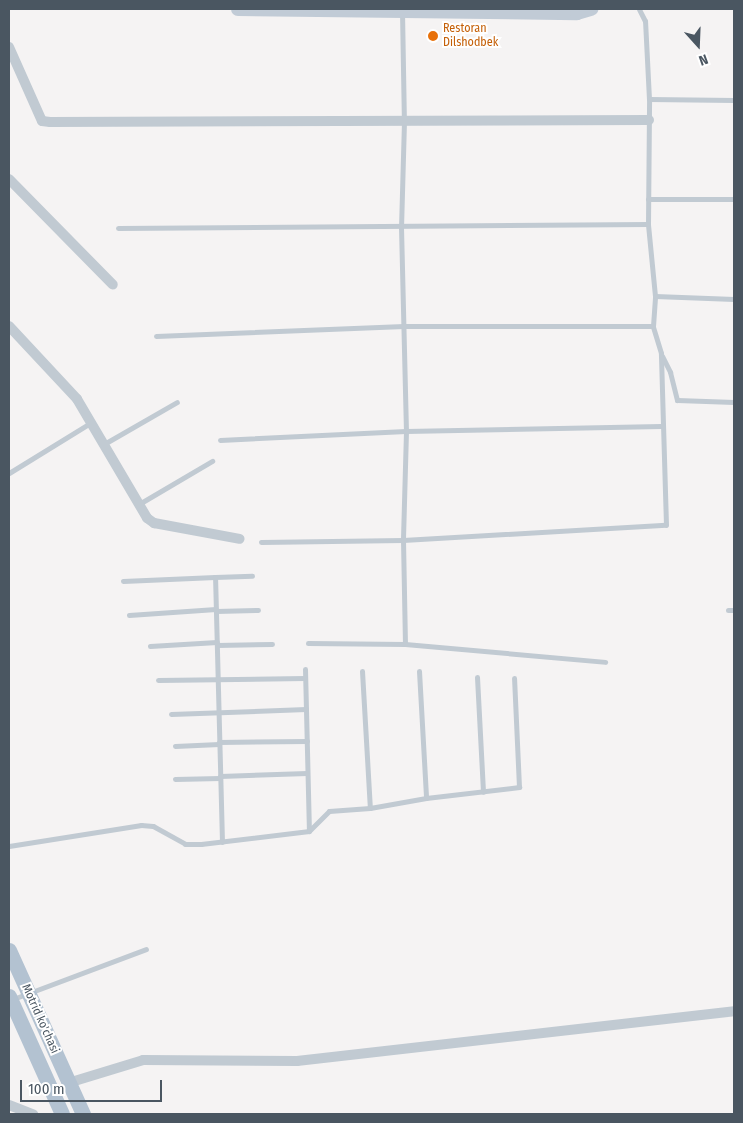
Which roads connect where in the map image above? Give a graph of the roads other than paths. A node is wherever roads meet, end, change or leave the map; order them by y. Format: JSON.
{"nodes":[{"id":1,"x":238,"y":9,"type":"edge"},
{"id":2,"x":259,"y":9,"type":"edge"},
{"id":3,"x":591,"y":9,"type":"edge"},
{"id":4,"x":639,"y":9,"type":"edge"},
{"id":5,"x":369,"y":10,"type":"edge"},
{"id":6,"x":402,"y":11,"type":"junction"},
{"id":7,"x":577,"y":11,"type":"edge"},
{"id":8,"x":9,"y":47,"type":"edge"},
{"id":9,"x":649,"y":99,"type":"junction"},
{"id":10,"x":734,"y":100,"type":"edge"},
{"id":11,"x":649,"y":120,"type":"junction"},
{"id":12,"x":404,"y":121,"type":"junction"},
{"id":13,"x":9,"y":179,"type":"edge"},
{"id":14,"x":648,"y":199,"type":"junction"},
{"id":15,"x":734,"y":199,"type":"edge"},
{"id":16,"x":648,"y":224,"type":"junction"},
{"id":17,"x":401,"y":227,"type":"junction"},
{"id":18,"x":118,"y":228,"type":"dead end"},
{"id":19,"x":113,"y":285,"type":"dead end"},
{"id":20,"x":655,"y":296,"type":"junction"},
{"id":21,"x":734,"y":299,"type":"edge"},
{"id":22,"x":9,"y":326,"type":"edge"},
{"id":23,"x":404,"y":326,"type":"junction"},
{"id":24,"x":653,"y":326,"type":"junction"},
{"id":25,"x":156,"y":336,"type":"dead end"},
{"id":26,"x":661,"y":354,"type":"junction"},
{"id":27,"x":177,"y":402,"type":"dead end"},
{"id":28,"x":734,"y":402,"type":"edge"},
{"id":29,"x":92,"y":422,"type":"junction"},
{"id":30,"x":661,"y":426,"type":"junction"},
{"id":31,"x":406,"y":431,"type":"junction"},
{"id":32,"x":220,"y":440,"type":"dead end"},
{"id":33,"x":104,"y":444,"type":"junction"},
{"id":34,"x":212,"y":461,"type":"dead end"},
{"id":35,"x":9,"y":473,"type":"edge"},
{"id":36,"x":139,"y":504,"type":"junction"},
{"id":37,"x":240,"y":539,"type":"dead end"},
{"id":38,"x":403,"y":540,"type":"junction"},
{"id":39,"x":261,"y":542,"type":"dead end"},
{"id":40,"x":252,"y":576,"type":"dead end"},
{"id":41,"x":215,"y":577,"type":"junction"},
{"id":42,"x":123,"y":581,"type":"dead end"},
{"id":43,"x":216,"y":610,"type":"junction"},
{"id":44,"x":258,"y":610,"type":"dead end"},
{"id":45,"x":129,"y":615,"type":"dead end"},
{"id":46,"x":217,"y":643,"type":"junction"},
{"id":47,"x":308,"y":643,"type":"dead end"},
{"id":48,"x":272,"y":644,"type":"dead end"},
{"id":49,"x":405,"y":644,"type":"junction"},
{"id":50,"x":150,"y":646,"type":"dead end"},
{"id":51,"x":605,"y":662,"type":"dead end"},
{"id":52,"x":305,"y":670,"type":"dead end"},
{"id":53,"x":362,"y":670,"type":"dead end"},
{"id":54,"x":419,"y":671,"type":"dead end"},
{"id":55,"x":477,"y":677,"type":"dead end"},
{"id":56,"x":218,"y":678,"type":"junction"},
{"id":57,"x":305,"y":678,"type":"junction"},
{"id":58,"x":514,"y":678,"type":"dead end"},
{"id":59,"x":158,"y":680,"type":"dead end"},
{"id":60,"x":306,"y":709,"type":"junction"},
{"id":61,"x":218,"y":711,"type":"junction"},
{"id":62,"x":171,"y":714,"type":"dead end"},
{"id":63,"x":306,"y":741,"type":"junction"},
{"id":64,"x":219,"y":743,"type":"junction"},
{"id":65,"x":175,"y":746,"type":"dead end"},
{"id":66,"x":307,"y":773,"type":"junction"},
{"id":67,"x":220,"y":777,"type":"junction"},
{"id":68,"x":175,"y":779,"type":"dead end"},
{"id":69,"x":483,"y":792,"type":"junction"},
{"id":70,"x":426,"y":798,"type":"junction"},
{"id":71,"x":370,"y":808,"type":"junction"},
{"id":72,"x":308,"y":832,"type":"junction"},
{"id":73,"x":222,"y":842,"type":"junction"},
{"id":74,"x":9,"y":846,"type":"edge"},
{"id":75,"x":146,"y":949,"type":"dead end"},
{"id":76,"x":9,"y":950,"type":"edge"},
{"id":77,"x":28,"y":993,"type":"junction"},
{"id":78,"x":9,"y":998,"type":"edge"},
{"id":79,"x":734,"y":1011,"type":"edge"},
{"id":80,"x":68,"y":1083,"type":"junction"},
{"id":81,"x":9,"y":1105,"type":"edge"},
{"id":82,"x":33,"y":1114,"type":"edge"},
{"id":83,"x":62,"y":1114,"type":"edge"},
{"id":84,"x":83,"y":1114,"type":"edge"}],
"edges":[{"from":1,"to":2,"type":"street"},
{"from":2,"to":5,"type":"street"},
{"from":3,"to":7,"type":"street"},
{"from":4,"to":9,"type":"lane"},
{"from":5,"to":6,"type":"street"},
{"from":6,"to":7,"type":"street"},
{"from":6,"to":12,"type":"lane"},
{"from":8,"to":12,"type":"street"},
{"from":9,"to":10,"type":"lane"},
{"from":9,"to":11,"type":"lane"},
{"from":11,"to":12,"type":"street"},
{"from":11,"to":14,"type":"lane"},
{"from":12,"to":17,"type":"lane"},
{"from":13,"to":19,"type":"street"},
{"from":14,"to":15,"type":"lane"},
{"from":14,"to":16,"type":"lane"},
{"from":16,"to":17,"type":"lane"},
{"from":16,"to":20,"type":"lane"},
{"from":17,"to":18,"type":"lane"},
{"from":17,"to":23,"type":"lane"},
{"from":20,"to":21,"type":"lane"},
{"from":20,"to":24,"type":"lane"},
{"from":22,"to":29,"type":"street"},
{"from":23,"to":24,"type":"lane"},
{"from":23,"to":25,"type":"lane"},
{"from":23,"to":31,"type":"lane"},
{"from":24,"to":26,"type":"lane"},
{"from":26,"to":28,"type":"lane"},
{"from":26,"to":30,"type":"lane"},
{"from":27,"to":33,"type":"lane"},
{"from":29,"to":33,"type":"street"},
{"from":29,"to":35,"type":"lane"},
{"from":30,"to":31,"type":"lane"},
{"from":30,"to":38,"type":"lane"},
{"from":31,"to":32,"type":"lane"},
{"from":31,"to":38,"type":"lane"},
{"from":33,"to":36,"type":"street"},
{"from":34,"to":36,"type":"lane"},
{"from":36,"to":37,"type":"street"},
{"from":38,"to":39,"type":"lane"},
{"from":38,"to":49,"type":"lane"},
{"from":40,"to":41,"type":"lane"},
{"from":41,"to":42,"type":"lane"},
{"from":41,"to":43,"type":"lane"},
{"from":43,"to":44,"type":"lane"},
{"from":43,"to":45,"type":"lane"},
{"from":43,"to":46,"type":"lane"},
{"from":46,"to":48,"type":"lane"},
{"from":46,"to":50,"type":"lane"},
{"from":46,"to":56,"type":"lane"},
{"from":47,"to":49,"type":"lane"},
{"from":49,"to":51,"type":"lane"},
{"from":52,"to":57,"type":"lane"},
{"from":53,"to":71,"type":"lane"},
{"from":54,"to":70,"type":"lane"},
{"from":55,"to":69,"type":"lane"},
{"from":56,"to":57,"type":"lane"},
{"from":56,"to":59,"type":"lane"},
{"from":56,"to":61,"type":"lane"},
{"from":57,"to":60,"type":"lane"},
{"from":58,"to":69,"type":"lane"},
{"from":60,"to":61,"type":"lane"},
{"from":60,"to":63,"type":"lane"},
{"from":61,"to":62,"type":"lane"},
{"from":61,"to":64,"type":"lane"},
{"from":63,"to":64,"type":"lane"},
{"from":63,"to":66,"type":"lane"},
{"from":64,"to":65,"type":"lane"},
{"from":64,"to":67,"type":"lane"},
{"from":66,"to":67,"type":"lane"},
{"from":66,"to":72,"type":"lane"},
{"from":67,"to":68,"type":"lane"},
{"from":67,"to":73,"type":"lane"},
{"from":69,"to":70,"type":"lane"},
{"from":70,"to":71,"type":"lane"},
{"from":71,"to":72,"type":"lane"},
{"from":72,"to":73,"type":"lane"},
{"from":73,"to":74,"type":"lane"},
{"from":75,"to":77,"type":"lane"},
{"from":76,"to":77,"type":"main road","name":"Motrid ko'chasi"},
{"from":77,"to":78,"type":"lane"},
{"from":77,"to":80,"type":"main road","name":"Motrid ko'chasi"},
{"from":78,"to":83,"type":"main road","name":"Motrid ko'chasi"},
{"from":79,"to":80,"type":"street"},
{"from":80,"to":84,"type":"main road","name":"Motrid ko'chasi"},
{"from":81,"to":82,"type":"street"}]}
